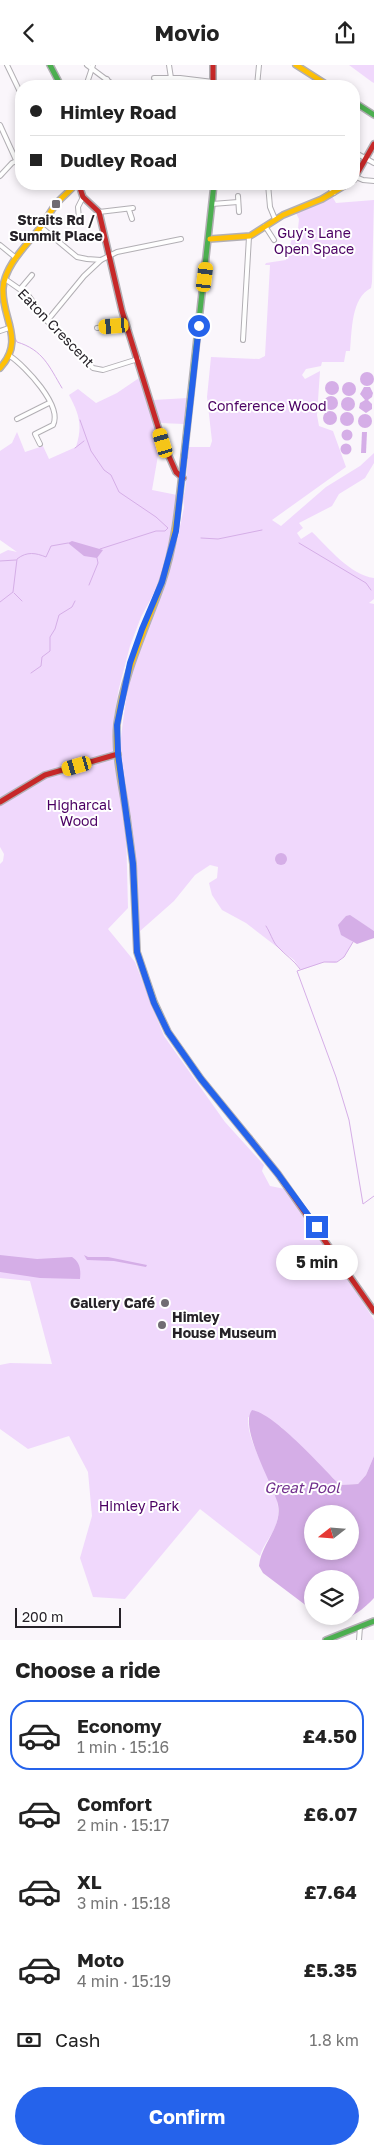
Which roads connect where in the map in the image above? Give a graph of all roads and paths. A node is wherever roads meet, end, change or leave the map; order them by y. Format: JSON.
{"nodes":[{"id":1,"x":7,"y":65,"type":"edge"},
{"id":2,"x":50,"y":65,"type":"edge"},
{"id":3,"x":87,"y":65,"type":"edge"},
{"id":4,"x":169,"y":65,"type":"edge"},
{"id":5,"x":212,"y":65,"type":"edge"},
{"id":6,"x":259,"y":65,"type":"edge"},
{"id":7,"x":296,"y":65,"type":"edge"},
{"id":8,"x":92,"y":66,"type":"edge"},
{"id":9,"x":154,"y":78,"type":"dead end"},
{"id":10,"x":171,"y":78,"type":"junction"},
{"id":11,"x":107,"y":79,"type":"edge"},
{"id":12,"x":58,"y":80,"type":"edge"},
{"id":13,"x":88,"y":80,"type":"edge"},
{"id":14,"x":185,"y":80,"type":"edge"},
{"id":15,"x":213,"y":80,"type":"edge"},
{"id":16,"x":257,"y":80,"type":"edge"},
{"id":17,"x":320,"y":80,"type":"edge"},
{"id":18,"x":15,"y":82,"type":"edge"},
{"id":19,"x":360,"y":106,"type":"edge"},
{"id":20,"x":374,"y":115,"type":"edge"},
{"id":21,"x":0,"y":125,"type":"edge"},
{"id":22,"x":374,"y":143,"type":"edge"},
{"id":23,"x":360,"y":155,"type":"edge"},
{"id":24,"x":15,"y":158,"type":"edge"},
{"id":25,"x":366,"y":158,"type":"junction"},
{"id":26,"x":15,"y":161,"type":"edge"},
{"id":27,"x":374,"y":163,"type":"edge"},
{"id":28,"x":360,"y":168,"type":"edge"},
{"id":29,"x":0,"y":176,"type":"edge"},
{"id":30,"x":360,"y":178,"type":"edge"},
{"id":31,"x":374,"y":181,"type":"edge"},
{"id":32,"x":71,"y":190,"type":"edge"},
{"id":33,"x":80,"y":190,"type":"edge"},
{"id":34,"x":213,"y":190,"type":"edge"},
{"id":35,"x":269,"y":190,"type":"edge"},
{"id":36,"x":332,"y":190,"type":"edge"},
{"id":37,"x":338,"y":190,"type":"edge"},
{"id":38,"x":334,"y":193,"type":"junction"},
{"id":39,"x":84,"y":197,"type":"junction"},
{"id":40,"x":238,"y":197,"type":"dead end"},
{"id":41,"x":238,"y":202,"type":"junction"},
{"id":42,"x":212,"y":204,"type":"junction"},
{"id":43,"x":239,"y":211,"type":"dead end"},
{"id":44,"x":99,"y":212,"type":"junction"},
{"id":45,"x":79,"y":219,"type":"dead end"},
{"id":46,"x":132,"y":219,"type":"dead end"},
{"id":47,"x":276,"y":219,"type":"junction"},
{"id":48,"x":265,"y":226,"type":"junction"},
{"id":49,"x":41,"y":227,"type":"junction"},
{"id":50,"x":249,"y":237,"type":"junction"},
{"id":51,"x":181,"y":239,"type":"dead end"},
{"id":52,"x":210,"y":239,"type":"junction"},
{"id":53,"x":275,"y":241,"type":"dead end"},
{"id":54,"x":0,"y":246,"type":"edge"},
{"id":55,"x":109,"y":255,"type":"junction"},
{"id":56,"x":16,"y":259,"type":"junction"},
{"id":57,"x":101,"y":259,"type":"junction"},
{"id":58,"x":32,"y":275,"type":"dead end"},
{"id":59,"x":5,"y":279,"type":"junction"},
{"id":60,"x":1,"y":288,"type":"edge"},
{"id":61,"x":21,"y":288,"type":"junction"},
{"id":62,"x":47,"y":321,"type":"junction"},
{"id":63,"x":126,"y":323,"type":"junction"},
{"id":64,"x":97,"y":328,"type":"dead end"},
{"id":65,"x":9,"y":329,"type":"junction"},
{"id":66,"x":0,"y":331,"type":"edge"},
{"id":67,"x":241,"y":337,"type":"dead end"},
{"id":68,"x":10,"y":356,"type":"junction"},
{"id":69,"x":138,"y":359,"type":"junction"},
{"id":70,"x":0,"y":368,"type":"edge"},
{"id":71,"x":49,"y":403,"type":"junction"},
{"id":72,"x":17,"y":419,"type":"dead end"},
{"id":73,"x":40,"y":444,"type":"dead end"},
{"id":74,"x":183,"y":478,"type":"junction"},
{"id":75,"x":118,"y":754,"type":"junction"},
{"id":76,"x":0,"y":801,"type":"edge"},
{"id":77,"x":374,"y":1311,"type":"edge"},
{"id":78,"x":372,"y":1622,"type":"edge"},
{"id":79,"x":360,"y":1627,"type":"junction"},
{"id":80,"x":374,"y":1629,"type":"edge"},
{"id":81,"x":326,"y":1640,"type":"edge"},
{"id":82,"x":359,"y":1640,"type":"edge"}],
"edges":[{"from":1,"to":18,"type":"street"},
{"from":2,"to":12,"type":"main road"},
{"from":3,"to":8,"type":"street"},
{"from":4,"to":10,"type":"street"},
{"from":5,"to":15,"type":"main road"},
{"from":6,"to":16,"type":"street"},
{"from":7,"to":17,"type":"main road"},
{"from":8,"to":11,"type":"street"},
{"from":8,"to":13,"type":"street"},
{"from":9,"to":10,"type":"street"},
{"from":10,"to":14,"type":"street"},
{"from":19,"to":20,"type":"main road"},
{"from":21,"to":24,"type":"street"},
{"from":22,"to":25,"type":"main road"},
{"from":23,"to":25,"type":"street"},
{"from":25,"to":27,"type":"street"},
{"from":25,"to":28,"type":"main road"},
{"from":26,"to":29,"type":"street"},
{"from":30,"to":31,"type":"street"},
{"from":32,"to":49,"type":"main road"},
{"from":33,"to":39,"type":"main road"},
{"from":34,"to":42,"type":"main road"},
{"from":35,"to":47,"type":"street"},
{"from":36,"to":38,"type":"street"},
{"from":37,"to":38,"type":"main road"},
{"from":38,"to":47,"type":"main road"},
{"from":39,"to":44,"type":"main road"},
{"from":39,"to":45,"type":"street"},
{"from":40,"to":41,"type":"street"},
{"from":41,"to":42,"type":"street"},
{"from":41,"to":43,"type":"street"},
{"from":42,"to":52,"type":"main road"},
{"from":44,"to":46,"type":"street"},
{"from":44,"to":55,"type":"main road"},
{"from":47,"to":48,"type":"main road"},
{"from":48,"to":50,"type":"main road"},
{"from":48,"to":53,"type":"street"},
{"from":49,"to":56,"type":"main road"},
{"from":49,"to":57,"type":"street"},
{"from":50,"to":52,"type":"main road"},
{"from":50,"to":67,"type":"street"},
{"from":51,"to":55,"type":"street"},
{"from":52,"to":74,"type":"main road"},
{"from":54,"to":56,"type":"street"},
{"from":55,"to":57,"type":"street"},
{"from":55,"to":63,"type":"main road"},
{"from":56,"to":59,"type":"main road"},
{"from":57,"to":62,"type":"street"},
{"from":58,"to":61,"type":"street"},
{"from":59,"to":60,"type":"main road"},
{"from":59,"to":61,"type":"street","name":"Eaton Crescent"},
{"from":60,"to":65,"type":"main road"},
{"from":61,"to":62,"type":"street","name":"Eaton Crescent"},
{"from":62,"to":69,"type":"street","name":"Eaton Crescent"},
{"from":63,"to":64,"type":"street"},
{"from":63,"to":69,"type":"main road"},
{"from":65,"to":66,"type":"street"},
{"from":65,"to":68,"type":"main road"},
{"from":68,"to":70,"type":"main road"},
{"from":68,"to":71,"type":"street"},
{"from":69,"to":74,"type":"main road"},
{"from":71,"to":72,"type":"street"},
{"from":71,"to":73,"type":"street"},
{"from":74,"to":75,"type":"main road"},
{"from":75,"to":76,"type":"main road"},
{"from":75,"to":77,"type":"main road"},
{"from":78,"to":79,"type":"main road"},
{"from":78,"to":80,"type":"street"},
{"from":79,"to":81,"type":"main road"},
{"from":79,"to":82,"type":"street"}]}
